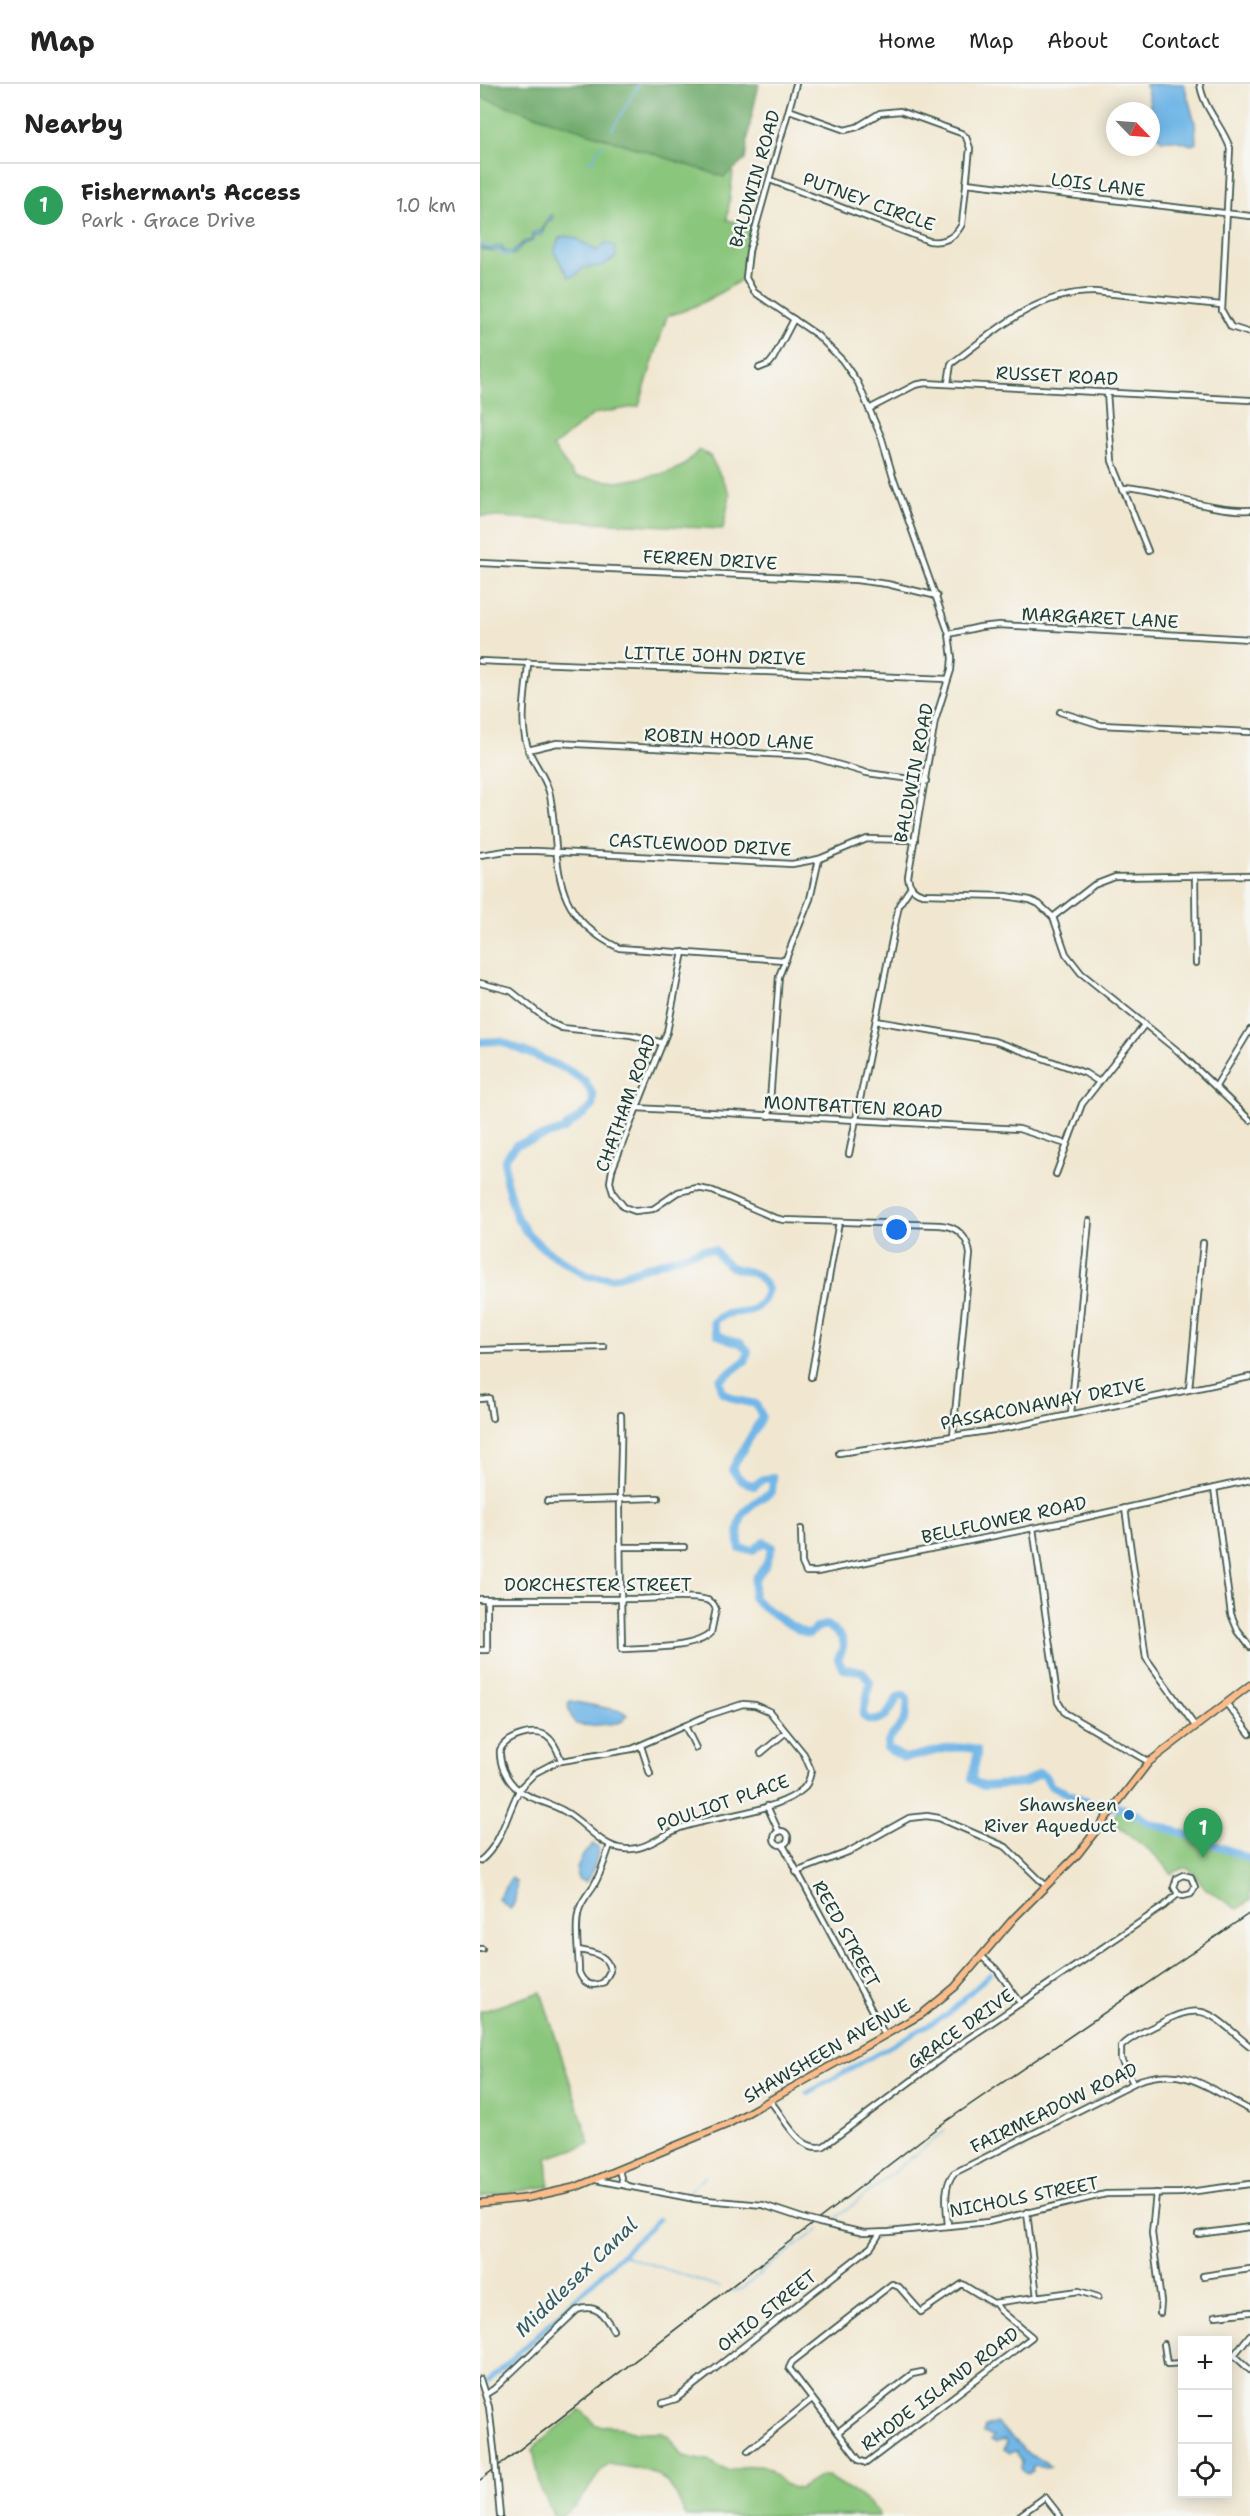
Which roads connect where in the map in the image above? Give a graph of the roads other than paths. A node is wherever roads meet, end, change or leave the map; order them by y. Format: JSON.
{"nodes":[{"id":1,"x":796,"y":84,"type":"edge"},
{"id":2,"x":1200,"y":84,"type":"edge"},
{"id":3,"x":789,"y":110,"type":"junction"},
{"id":4,"x":770,"y":180,"type":"junction"},
{"id":5,"x":966,"y":183,"type":"junction"},
{"id":6,"x":1226,"y":213,"type":"junction"},
{"id":7,"x":1250,"y":216,"type":"edge"},
{"id":8,"x":1221,"y":305,"type":"junction"},
{"id":9,"x":794,"y":319,"type":"junction"},
{"id":10,"x":1250,"y":333,"type":"edge"},
{"id":11,"x":759,"y":368,"type":"dead end"},
{"id":12,"x":948,"y":384,"type":"junction"},
{"id":13,"x":1107,"y":392,"type":"junction"},
{"id":14,"x":1250,"y":400,"type":"edge"},
{"id":15,"x":869,"y":409,"type":"junction"},
{"id":16,"x":1123,"y":489,"type":"junction"},
{"id":17,"x":1250,"y":510,"type":"edge"},
{"id":18,"x":1148,"y":551,"type":"dead end"},
{"id":19,"x":480,"y":563,"type":"edge"},
{"id":20,"x":937,"y":596,"type":"junction"},
{"id":21,"x":949,"y":634,"type":"junction"},
{"id":22,"x":1250,"y":639,"type":"edge"},
{"id":23,"x":480,"y":661,"type":"edge"},
{"id":24,"x":528,"y":662,"type":"junction"},
{"id":25,"x":948,"y":679,"type":"junction"},
{"id":26,"x":1060,"y":712,"type":"dead end"},
{"id":27,"x":1250,"y":732,"type":"edge"},
{"id":28,"x":528,"y":750,"type":"junction"},
{"id":29,"x":926,"y":781,"type":"junction"},
{"id":30,"x":915,"y":840,"type":"junction"},
{"id":31,"x":556,"y":851,"type":"junction"},
{"id":32,"x":480,"y":855,"type":"edge"},
{"id":33,"x":819,"y":859,"type":"junction"},
{"id":34,"x":1250,"y":875,"type":"edge"},
{"id":35,"x":1195,"y":876,"type":"junction"},
{"id":36,"x":911,"y":888,"type":"junction"},
{"id":37,"x":1053,"y":917,"type":"junction"},
{"id":38,"x":683,"y":952,"type":"junction"},
{"id":39,"x":784,"y":960,"type":"junction"},
{"id":40,"x":1196,"y":963,"type":"dead end"},
{"id":41,"x":480,"y":983,"type":"edge"},
{"id":42,"x":876,"y":1021,"type":"junction"},
{"id":43,"x":1145,"y":1024,"type":"junction"},
{"id":44,"x":1250,"y":1030,"type":"edge"},
{"id":45,"x":663,"y":1043,"type":"junction"},
{"id":46,"x":1099,"y":1082,"type":"junction"},
{"id":47,"x":1216,"y":1086,"type":"junction"},
{"id":48,"x":636,"y":1108,"type":"junction"},
{"id":49,"x":769,"y":1116,"type":"junction"},
{"id":50,"x":856,"y":1120,"type":"junction"},
{"id":51,"x":1250,"y":1120,"type":"edge"},
{"id":52,"x":1066,"y":1144,"type":"junction"},
{"id":53,"x":849,"y":1154,"type":"dead end"},
{"id":54,"x":1056,"y":1174,"type":"dead end"},
{"id":55,"x":1089,"y":1221,"type":"dead end"},
{"id":56,"x":839,"y":1222,"type":"junction"},
{"id":57,"x":1203,"y":1243,"type":"dead end"},
{"id":58,"x":604,"y":1347,"type":"dead end"},
{"id":59,"x":480,"y":1350,"type":"edge"},
{"id":60,"x":811,"y":1377,"type":"dead end"},
{"id":61,"x":1250,"y":1377,"type":"edge"},
{"id":62,"x":1189,"y":1389,"type":"junction"},
{"id":63,"x":480,"y":1399,"type":"edge"},
{"id":64,"x":1071,"y":1414,"type":"junction"},
{"id":65,"x":621,"y":1415,"type":"dead end"},
{"id":66,"x":492,"y":1418,"type":"dead end"},
{"id":67,"x":953,"y":1436,"type":"junction"},
{"id":68,"x":839,"y":1453,"type":"dead end"},
{"id":69,"x":1250,"y":1480,"type":"edge"},
{"id":70,"x":1214,"y":1488,"type":"junction"},
{"id":71,"x":658,"y":1498,"type":"dead end"},
{"id":72,"x":620,"y":1499,"type":"junction"},
{"id":73,"x":547,"y":1501,"type":"dead end"},
{"id":74,"x":1125,"y":1508,"type":"junction"},
{"id":75,"x":1033,"y":1528,"type":"junction"},
{"id":76,"x":801,"y":1529,"type":"dead end"},
{"id":77,"x":684,"y":1547,"type":"dead end"},
{"id":78,"x":621,"y":1548,"type":"junction"},
{"id":79,"x":480,"y":1599,"type":"edge"},
{"id":80,"x":487,"y":1599,"type":"junction"},
{"id":81,"x":621,"y":1599,"type":"junction"},
{"id":82,"x":1250,"y":1647,"type":"edge"},
{"id":83,"x":480,"y":1650,"type":"edge"},
{"id":84,"x":1250,"y":1685,"type":"edge"},
{"id":85,"x":1226,"y":1703,"type":"junction"},
{"id":86,"x":685,"y":1726,"type":"junction"},
{"id":87,"x":1195,"y":1726,"type":"junction"},
{"id":88,"x":785,"y":1733,"type":"junction"},
{"id":89,"x":1250,"y":1734,"type":"edge"},
{"id":90,"x":641,"y":1746,"type":"junction"},
{"id":91,"x":696,"y":1748,"type":"dead end"},
{"id":92,"x":761,"y":1753,"type":"dead end"},
{"id":93,"x":561,"y":1760,"type":"junction"},
{"id":94,"x":1149,"y":1762,"type":"junction"},
{"id":95,"x":650,"y":1774,"type":"dead end"},
{"id":96,"x":519,"y":1791,"type":"junction"},
{"id":97,"x":767,"y":1806,"type":"junction"},
{"id":98,"x":779,"y":1832,"type":"junction"},
{"id":99,"x":610,"y":1845,"type":"junction"},
{"id":100,"x":783,"y":1845,"type":"junction"},
{"id":101,"x":480,"y":1861,"type":"edge"},
{"id":102,"x":796,"y":1872,"type":"junction"},
{"id":103,"x":1046,"y":1886,"type":"junction"},
{"id":104,"x":1178,"y":1894,"type":"junction"},
{"id":105,"x":579,"y":1950,"type":"junction"},
{"id":106,"x":981,"y":1956,"type":"junction"},
{"id":107,"x":1021,"y":2003,"type":"junction"},
{"id":108,"x":886,"y":2035,"type":"junction"},
{"id":109,"x":1250,"y":2046,"type":"edge"},
{"id":110,"x":1133,"y":2083,"type":"junction"},
{"id":111,"x":770,"y":2101,"type":"junction"},
{"id":112,"x":1250,"y":2110,"type":"edge"},
{"id":113,"x":619,"y":2170,"type":"junction"},
{"id":114,"x":596,"y":2180,"type":"junction"},
{"id":115,"x":1250,"y":2184,"type":"edge"},
{"id":116,"x":629,"y":2187,"type":"junction"},
{"id":117,"x":1156,"y":2193,"type":"junction"},
{"id":118,"x":480,"y":2203,"type":"edge"},
{"id":119,"x":1027,"y":2212,"type":"junction"},
{"id":120,"x":948,"y":2226,"type":"junction"},
{"id":121,"x":1250,"y":2227,"type":"edge"},
{"id":122,"x":880,"y":2233,"type":"junction"},
{"id":123,"x":1198,"y":2234,"type":"dead end"},
{"id":124,"x":1250,"y":2269,"type":"edge"},
{"id":125,"x":1203,"y":2276,"type":"dead end"},
{"id":126,"x":1037,"y":2297,"type":"junction"},
{"id":127,"x":1098,"y":2297,"type":"dead end"},
{"id":128,"x":995,"y":2302,"type":"junction"},
{"id":129,"x":1250,"y":2312,"type":"edge"},
{"id":130,"x":1160,"y":2313,"type":"dead end"},
{"id":131,"x":1215,"y":2316,"type":"dead end"},
{"id":132,"x":613,"y":2330,"type":"dead end"},
{"id":133,"x":1250,"y":2335,"type":"edge"},
{"id":134,"x":1164,"y":2344,"type":"dead end"},
{"id":135,"x":1234,"y":2355,"type":"joint"},
{"id":136,"x":1178,"y":2363,"type":"edge"},
{"id":137,"x":1250,"y":2370,"type":"edge"},
{"id":138,"x":922,"y":2372,"type":"dead end"},
{"id":139,"x":480,"y":2379,"type":"edge"},
{"id":140,"x":486,"y":2394,"type":"junction"},
{"id":141,"x":812,"y":2398,"type":"junction"},
{"id":142,"x":663,"y":2403,"type":"dead end"},
{"id":143,"x":838,"y":2432,"type":"junction"},
{"id":144,"x":748,"y":2451,"type":"dead end"},
{"id":145,"x":501,"y":2516,"type":"edge"},
{"id":146,"x":1019,"y":2516,"type":"edge"},
{"id":147,"x":1060,"y":2516,"type":"edge"}],
"edges":[{"from":1,"to":3,"type":"street","name":"BALDWIN ROAD"},
{"from":2,"to":6,"type":"street"},
{"from":3,"to":4,"type":"street","name":"BALDWIN ROAD"},
{"from":3,"to":5,"type":"street","name":"PUTNEY CIRCLE"},
{"from":4,"to":5,"type":"street","name":"PUTNEY CIRCLE"},
{"from":4,"to":9,"type":"street","name":"BALDWIN ROAD"},
{"from":5,"to":6,"type":"street","name":"LOIS LANE"},
{"from":6,"to":7,"type":"street","name":"LOIS LANE"},
{"from":6,"to":8,"type":"street"},
{"from":8,"to":10,"type":"street"},
{"from":8,"to":12,"type":"street"},
{"from":9,"to":11,"type":"street"},
{"from":9,"to":15,"type":"street","name":"BALDWIN ROAD"},
{"from":12,"to":13,"type":"street","name":"RUSSET ROAD"},
{"from":12,"to":15,"type":"street","name":"RUSSET ROAD"},
{"from":13,"to":14,"type":"street","name":"RUSSET ROAD"},
{"from":13,"to":16,"type":"street"},
{"from":15,"to":20,"type":"street","name":"BALDWIN ROAD"},
{"from":16,"to":17,"type":"street"},
{"from":16,"to":18,"type":"street"},
{"from":19,"to":20,"type":"street","name":"FERREN DRIVE"},
{"from":20,"to":21,"type":"street","name":"BALDWIN ROAD"},
{"from":21,"to":22,"type":"street","name":"MARGARET LANE"},
{"from":21,"to":25,"type":"street","name":"BALDWIN ROAD"},
{"from":23,"to":24,"type":"street","name":"LITTLE JOHN DRIVE"},
{"from":24,"to":25,"type":"street","name":"LITTLE JOHN DRIVE"},
{"from":24,"to":28,"type":"street"},
{"from":25,"to":29,"type":"street","name":"BALDWIN ROAD"},
{"from":26,"to":27,"type":"street"},
{"from":28,"to":29,"type":"street","name":"ROBIN HOOD LANE"},
{"from":28,"to":31,"type":"street"},
{"from":29,"to":30,"type":"street","name":"BALDWIN ROAD"},
{"from":30,"to":33,"type":"street","name":"CASTLEWOOD DRIVE"},
{"from":30,"to":36,"type":"street","name":"BALDWIN ROAD"},
{"from":31,"to":32,"type":"street","name":"CASTLEWOOD DRIVE"},
{"from":31,"to":33,"type":"street","name":"CASTLEWOOD DRIVE"},
{"from":31,"to":38,"type":"street"},
{"from":33,"to":39,"type":"street"},
{"from":34,"to":35,"type":"street"},
{"from":35,"to":37,"type":"street"},
{"from":35,"to":40,"type":"street"},
{"from":36,"to":37,"type":"street"},
{"from":36,"to":42,"type":"street"},
{"from":37,"to":43,"type":"street"},
{"from":38,"to":39,"type":"street"},
{"from":38,"to":45,"type":"street","name":"CHATHAM ROAD"},
{"from":39,"to":49,"type":"street"},
{"from":41,"to":45,"type":"street"},
{"from":42,"to":46,"type":"street"},
{"from":42,"to":50,"type":"street"},
{"from":43,"to":46,"type":"street"},
{"from":43,"to":47,"type":"street"},
{"from":44,"to":47,"type":"street"},
{"from":45,"to":48,"type":"street","name":"CHATHAM ROAD"},
{"from":46,"to":52,"type":"street"},
{"from":47,"to":51,"type":"street"},
{"from":48,"to":49,"type":"street","name":"MONTBATTEN ROAD"},
{"from":48,"to":56,"type":"street","name":"CHATHAM ROAD"},
{"from":49,"to":50,"type":"street","name":"MONTBATTEN ROAD"},
{"from":50,"to":52,"type":"street","name":"MONTBATTEN ROAD"},
{"from":50,"to":53,"type":"street"},
{"from":52,"to":54,"type":"street"},
{"from":55,"to":64,"type":"street"},
{"from":56,"to":60,"type":"street"},
{"from":56,"to":67,"type":"street","name":"CHATHAM ROAD"},
{"from":57,"to":62,"type":"street"},
{"from":58,"to":59,"type":"street"},
{"from":61,"to":62,"type":"street","name":"PASSACONAWAY DRIVE"},
{"from":62,"to":64,"type":"street","name":"PASSACONAWAY DRIVE"},
{"from":63,"to":66,"type":"street"},
{"from":64,"to":67,"type":"street","name":"PASSACONAWAY DRIVE"},
{"from":65,"to":72,"type":"street"},
{"from":67,"to":68,"type":"street","name":"PASSACONAWAY DRIVE"},
{"from":69,"to":70,"type":"street","name":"BELLFLOWER ROAD"},
{"from":70,"to":74,"type":"street","name":"BELLFLOWER ROAD"},
{"from":70,"to":82,"type":"street"},
{"from":71,"to":72,"type":"street"},
{"from":72,"to":73,"type":"street"},
{"from":72,"to":78,"type":"street"},
{"from":74,"to":75,"type":"street","name":"BELLFLOWER ROAD"},
{"from":74,"to":87,"type":"street"},
{"from":75,"to":76,"type":"street","name":"BELLFLOWER ROAD"},
{"from":75,"to":94,"type":"street"},
{"from":77,"to":78,"type":"street"},
{"from":78,"to":81,"type":"street"},
{"from":79,"to":80,"type":"street","name":"DORCHESTER STREET"},
{"from":80,"to":81,"type":"street","name":"DORCHESTER STREET"},
{"from":80,"to":83,"type":"street"},
{"from":81,"to":81,"type":"street","name":"DORCHESTER STREET"},
{"from":84,"to":85,"type":"main road","name":"SHAWSHEEN AVENUE"},
{"from":85,"to":87,"type":"main road","name":"SHAWSHEEN AVENUE"},
{"from":85,"to":89,"type":"street"},
{"from":86,"to":88,"type":"street","name":"POULIOT PLACE"},
{"from":86,"to":90,"type":"street","name":"POULIOT PLACE"},
{"from":86,"to":91,"type":"street"},
{"from":87,"to":94,"type":"main road","name":"SHAWSHEEN AVENUE"},
{"from":88,"to":92,"type":"street"},
{"from":88,"to":97,"type":"street","name":"POULIOT PLACE"},
{"from":90,"to":93,"type":"street","name":"POULIOT PLACE"},
{"from":90,"to":95,"type":"street"},
{"from":93,"to":96,"type":"street","name":"POULIOT PLACE"},
{"from":93,"to":96,"type":"street"},
{"from":94,"to":103,"type":"main road","name":"SHAWSHEEN AVENUE"},
{"from":96,"to":99,"type":"street"},
{"from":96,"to":101,"type":"street"},
{"from":97,"to":98,"type":"street","name":"REED STREET"},
{"from":97,"to":99,"type":"street","name":"POULIOT PLACE"},
{"from":98,"to":100,"type":"street","name":"REED STREET"},
{"from":98,"to":100,"type":"street","name":"REED STREET"},
{"from":99,"to":105,"type":"street"},
{"from":100,"to":102,"type":"street","name":"REED STREET"},
{"from":102,"to":103,"type":"street"},
{"from":102,"to":108,"type":"street","name":"REED STREET"},
{"from":103,"to":106,"type":"main road","name":"SHAWSHEEN AVENUE"},
{"from":104,"to":104,"type":"street","name":"GRACE DRIVE"},
{"from":104,"to":107,"type":"street","name":"GRACE DRIVE"},
{"from":105,"to":105,"type":"street"},
{"from":106,"to":107,"type":"street"},
{"from":106,"to":108,"type":"main road","name":"SHAWSHEEN AVENUE"},
{"from":107,"to":111,"type":"street","name":"GRACE DRIVE"},
{"from":108,"to":111,"type":"main road","name":"SHAWSHEEN AVENUE"},
{"from":109,"to":110,"type":"street"},
{"from":110,"to":112,"type":"street","name":"FAIRMEADOW ROAD"},
{"from":110,"to":120,"type":"street","name":"FAIRMEADOW ROAD"},
{"from":111,"to":113,"type":"main road","name":"SHAWSHEEN AVENUE"},
{"from":113,"to":114,"type":"main road","name":"SHAWSHEEN AVENUE"},
{"from":113,"to":116,"type":"street"},
{"from":114,"to":116,"type":"street","name":"NICHOLS STREET"},
{"from":114,"to":118,"type":"main road","name":"SHAWSHEEN AVENUE"},
{"from":115,"to":117,"type":"street","name":"NICHOLS STREET"},
{"from":116,"to":122,"type":"street","name":"NICHOLS STREET","bridge":true},
{"from":117,"to":119,"type":"street","name":"NICHOLS STREET"},
{"from":117,"to":130,"type":"street"},
{"from":119,"to":120,"type":"street","name":"NICHOLS STREET"},
{"from":119,"to":126,"type":"street"},
{"from":120,"to":122,"type":"street","name":"NICHOLS STREET"},
{"from":121,"to":123,"type":"street"},
{"from":122,"to":142,"type":"street","name":"OHIO STREET"},
{"from":124,"to":125,"type":"street"},
{"from":126,"to":127,"type":"street"},
{"from":126,"to":128,"type":"street"},
{"from":128,"to":141,"type":"street"},
{"from":128,"to":143,"type":"street","name":"RHODE ISLAND ROAD"},
{"from":129,"to":131,"type":"street"},
{"from":132,"to":140,"type":"street"},
{"from":133,"to":135,"type":"street"},
{"from":134,"to":136,"type":"street"},
{"from":135,"to":137,"type":"street"},
{"from":138,"to":143,"type":"street"},
{"from":139,"to":140,"type":"street"},
{"from":140,"to":145,"type":"street","bridge":true},
{"from":141,"to":143,"type":"street"},
{"from":141,"to":144,"type":"street"},
{"from":146,"to":147,"type":"street"}]}
